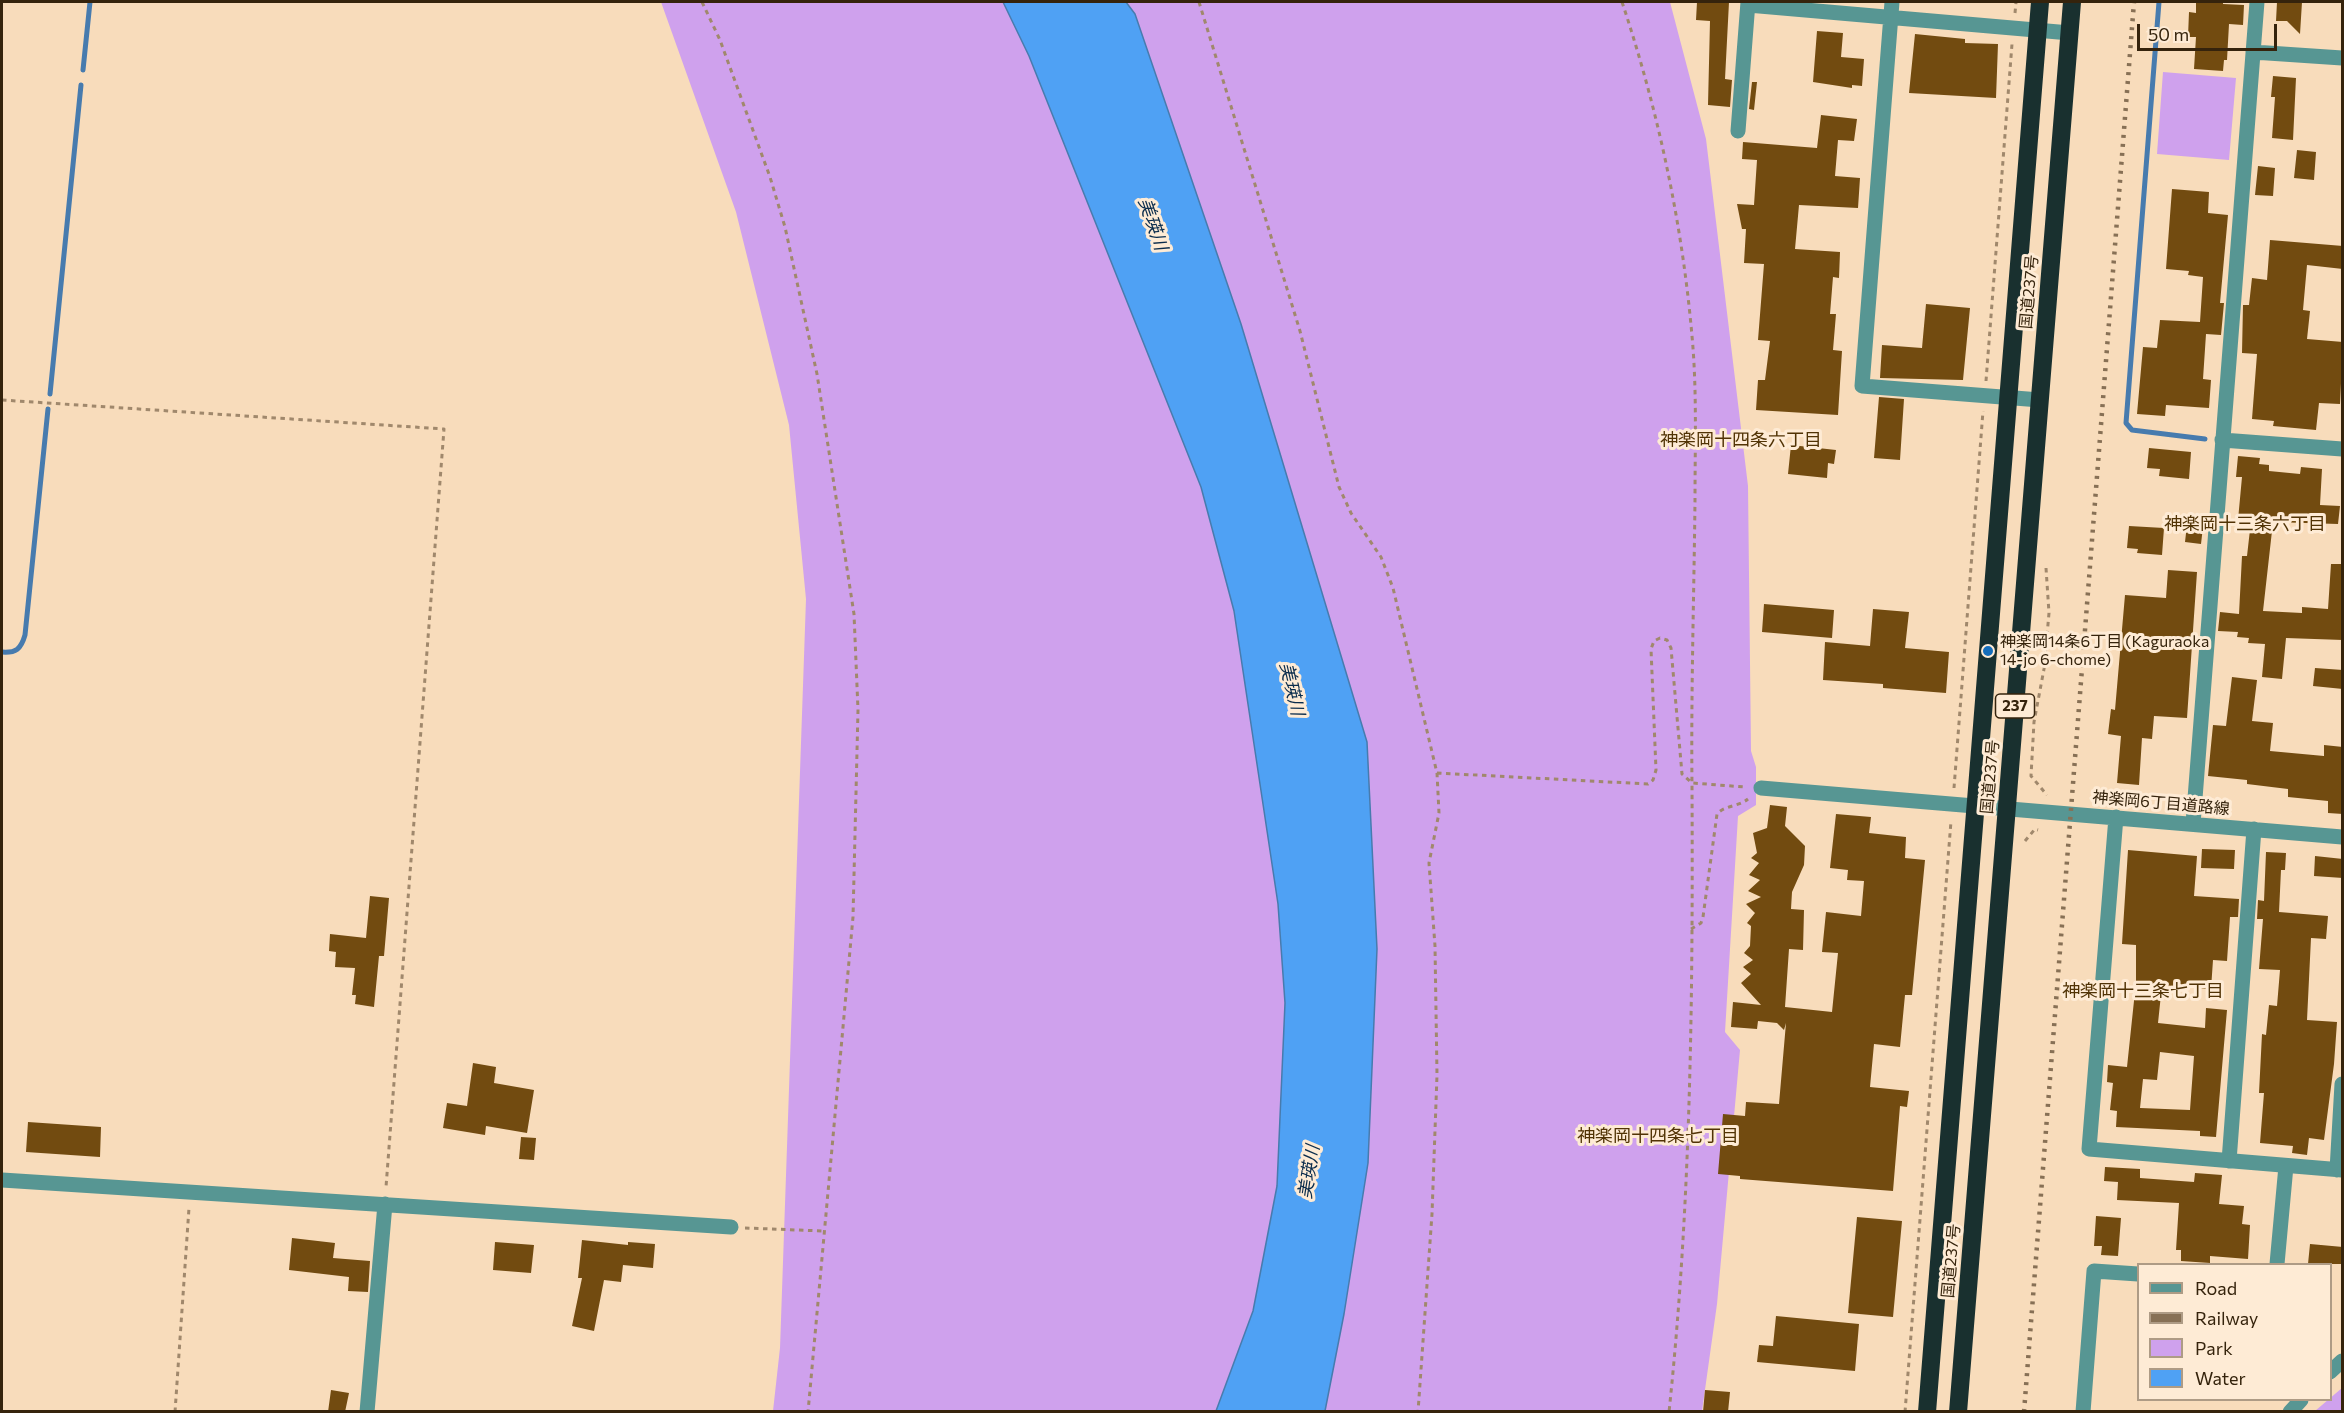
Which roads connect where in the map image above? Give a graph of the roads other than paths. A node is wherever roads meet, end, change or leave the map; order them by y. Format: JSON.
{"nodes":[{"id":1,"x":1892,"y":2,"type":"edge"},
{"id":2,"x":2040,"y":2,"type":"edge"},
{"id":3,"x":2072,"y":2,"type":"edge"},
{"id":4,"x":2257,"y":2,"type":"edge"},
{"id":5,"x":1748,"y":3,"type":"edge"},
{"id":6,"x":1891,"y":18,"type":"junction"},
{"id":7,"x":2038,"y":30,"type":"junction"},
{"id":8,"x":2070,"y":33,"type":"junction"},
{"id":9,"x":2253,"y":52,"type":"junction"},
{"id":10,"x":2343,"y":58,"type":"edge"},
{"id":11,"x":1738,"y":131,"type":"dead end"},
{"id":12,"x":2009,"y":398,"type":"junction"},
{"id":13,"x":2040,"y":400,"type":"junction"},
{"id":14,"x":2222,"y":440,"type":"junction"},
{"id":15,"x":2343,"y":448,"type":"edge"},
{"id":16,"x":1761,"y":788,"type":"road end"},
{"id":17,"x":1976,"y":805,"type":"junction"},
{"id":18,"x":2007,"y":808,"type":"junction"},
{"id":19,"x":2116,"y":817,"type":"junction"},
{"id":20,"x":2193,"y":824,"type":"junction"},
{"id":21,"x":2254,"y":829,"type":"junction"},
{"id":22,"x":2343,"y":837,"type":"edge"},
{"id":23,"x":1960,"y":1011,"type":"junction"},
{"id":24,"x":1990,"y":1013,"type":"junction"},
{"id":25,"x":2343,"y":1084,"type":"edge"},
{"id":26,"x":2229,"y":1161,"type":"junction"},
{"id":27,"x":2286,"y":1166,"type":"junction"},
{"id":28,"x":2340,"y":1170,"type":"edge"},
{"id":29,"x":2,"y":1180,"type":"edge"},
{"id":30,"x":385,"y":1204,"type":"junction"},
{"id":31,"x":731,"y":1227,"type":"road end"},
{"id":32,"x":2277,"y":1263,"type":"edge"},
{"id":33,"x":2137,"y":1274,"type":"edge"},
{"id":34,"x":366,"y":1412,"type":"edge"},
{"id":35,"x":1927,"y":1412,"type":"edge"},
{"id":36,"x":1958,"y":1412,"type":"edge"},
{"id":37,"x":2083,"y":1412,"type":"edge"}],
"edges":[{"from":1,"to":6,"type":"street"},
{"from":2,"to":7,"type":"highway","name":"国道237号","number":"237"},
{"from":3,"to":8,"type":"highway","name":"国道237号","number":"237"},
{"from":4,"to":9,"type":"street"},
{"from":5,"to":6,"type":"street"},
{"from":5,"to":11,"type":"street"},
{"from":6,"to":7,"type":"street"},
{"from":6,"to":12,"type":"street"},
{"from":7,"to":8,"type":"street"},
{"from":7,"to":12,"type":"highway","name":"国道237号","number":"237"},
{"from":8,"to":13,"type":"highway","name":"国道237号","number":"237"},
{"from":9,"to":10,"type":"street"},
{"from":9,"to":14,"type":"street"},
{"from":12,"to":13,"type":"street"},
{"from":12,"to":17,"type":"highway","name":"国道237号","number":"237"},
{"from":13,"to":18,"type":"highway","name":"国道237号","number":"237"},
{"from":14,"to":15,"type":"street"},
{"from":14,"to":20,"type":"street"},
{"from":16,"to":17,"type":"street","name":"神楽岡6丁目道路線"},
{"from":17,"to":18,"type":"street","name":"神楽岡6丁目道路線"},
{"from":17,"to":23,"type":"highway","name":"国道237号","number":"237"},
{"from":18,"to":19,"type":"street","name":"神楽岡6丁目道路線"},
{"from":18,"to":24,"type":"highway","name":"国道237号","number":"237"},
{"from":19,"to":20,"type":"street","name":"神楽岡6丁目道路線"},
{"from":19,"to":26,"type":"street"},
{"from":20,"to":21,"type":"street","name":"神楽岡6丁目道路線"},
{"from":21,"to":22,"type":"street","name":"神楽岡6丁目道路線"},
{"from":21,"to":26,"type":"street"},
{"from":23,"to":24,"type":"highway"},
{"from":23,"to":35,"type":"highway","name":"国道237号","number":"237"},
{"from":24,"to":36,"type":"highway","name":"国道237号","number":"237"},
{"from":25,"to":28,"type":"street"},
{"from":26,"to":27,"type":"street"},
{"from":27,"to":28,"type":"street"},
{"from":27,"to":32,"type":"street"},
{"from":29,"to":30,"type":"street"},
{"from":30,"to":31,"type":"street"},
{"from":30,"to":34,"type":"street"},
{"from":33,"to":37,"type":"street"}]}
